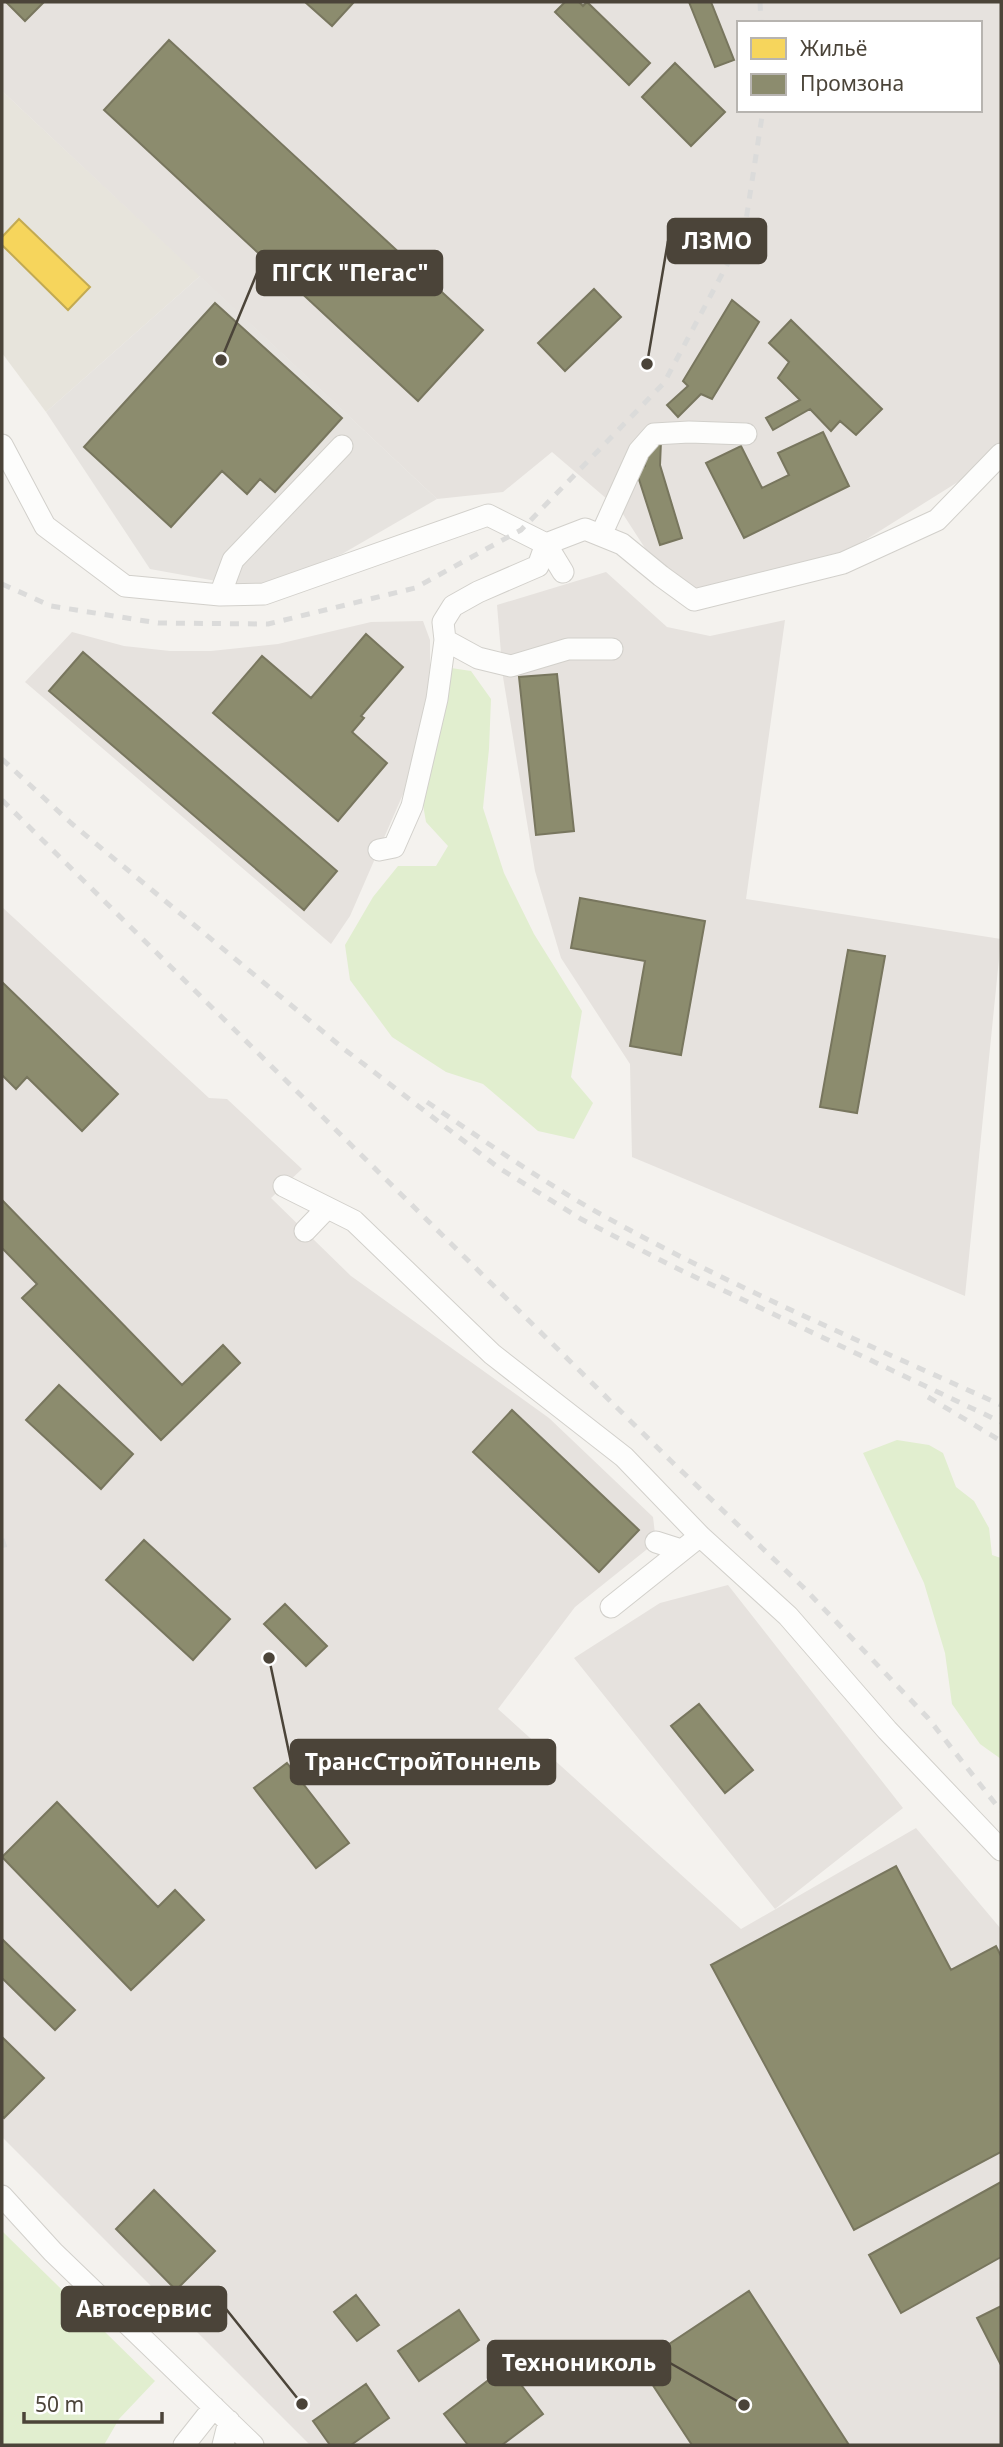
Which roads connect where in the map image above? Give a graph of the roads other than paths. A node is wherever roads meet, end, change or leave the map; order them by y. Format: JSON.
{"nodes":[{"id":1,"x":746,"y":434,"type":"dead end"},
{"id":2,"x":2,"y":445,"type":"edge"},
{"id":3,"x":342,"y":446,"type":"dead end"},
{"id":4,"x":1001,"y":454,"type":"edge"},
{"id":5,"x":601,"y":536,"type":"junction"},
{"id":6,"x":546,"y":544,"type":"junction"},
{"id":7,"x":563,"y":572,"type":"dead end"},
{"id":8,"x":220,"y":595,"type":"junction"},
{"id":9,"x":445,"y":640,"type":"junction"},
{"id":10,"x":612,"y":649,"type":"dead end"},
{"id":11,"x":379,"y":850,"type":"dead end"},
{"id":12,"x":284,"y":1186,"type":"dead end"},
{"id":13,"x":327,"y":1208,"type":"junction"},
{"id":14,"x":305,"y":1231,"type":"dead end"},
{"id":15,"x":700,"y":1536,"type":"junction"},
{"id":16,"x":656,"y":1542,"type":"dead end"},
{"id":17,"x":681,"y":1550,"type":"junction"},
{"id":18,"x":611,"y":1607,"type":"dead end"},
{"id":19,"x":1001,"y":1850,"type":"edge"},
{"id":20,"x":2,"y":2196,"type":"edge"},
{"id":21,"x":221,"y":2414,"type":"junction"},
{"id":22,"x":184,"y":2445,"type":"edge"},
{"id":23,"x":223,"y":2445,"type":"edge"},
{"id":24,"x":253,"y":2445,"type":"edge"}],
"edges":[{"from":1,"to":5,"type":"street"},
{"from":2,"to":8,"type":"street"},
{"from":3,"to":8,"type":"street"},
{"from":4,"to":5,"type":"street"},
{"from":5,"to":6,"type":"street"},
{"from":6,"to":7,"type":"street"},
{"from":6,"to":8,"type":"street"},
{"from":6,"to":9,"type":"street"},
{"from":9,"to":10,"type":"street"},
{"from":9,"to":11,"type":"street"},
{"from":12,"to":13,"type":"street"},
{"from":13,"to":14,"type":"street"},
{"from":13,"to":15,"type":"street"},
{"from":15,"to":17,"type":"street"},
{"from":15,"to":19,"type":"street"},
{"from":16,"to":17,"type":"street"},
{"from":17,"to":18,"type":"street"},
{"from":20,"to":21,"type":"street"},
{"from":21,"to":22,"type":"street"},
{"from":21,"to":23,"type":"street"},
{"from":21,"to":24,"type":"street"}]}
